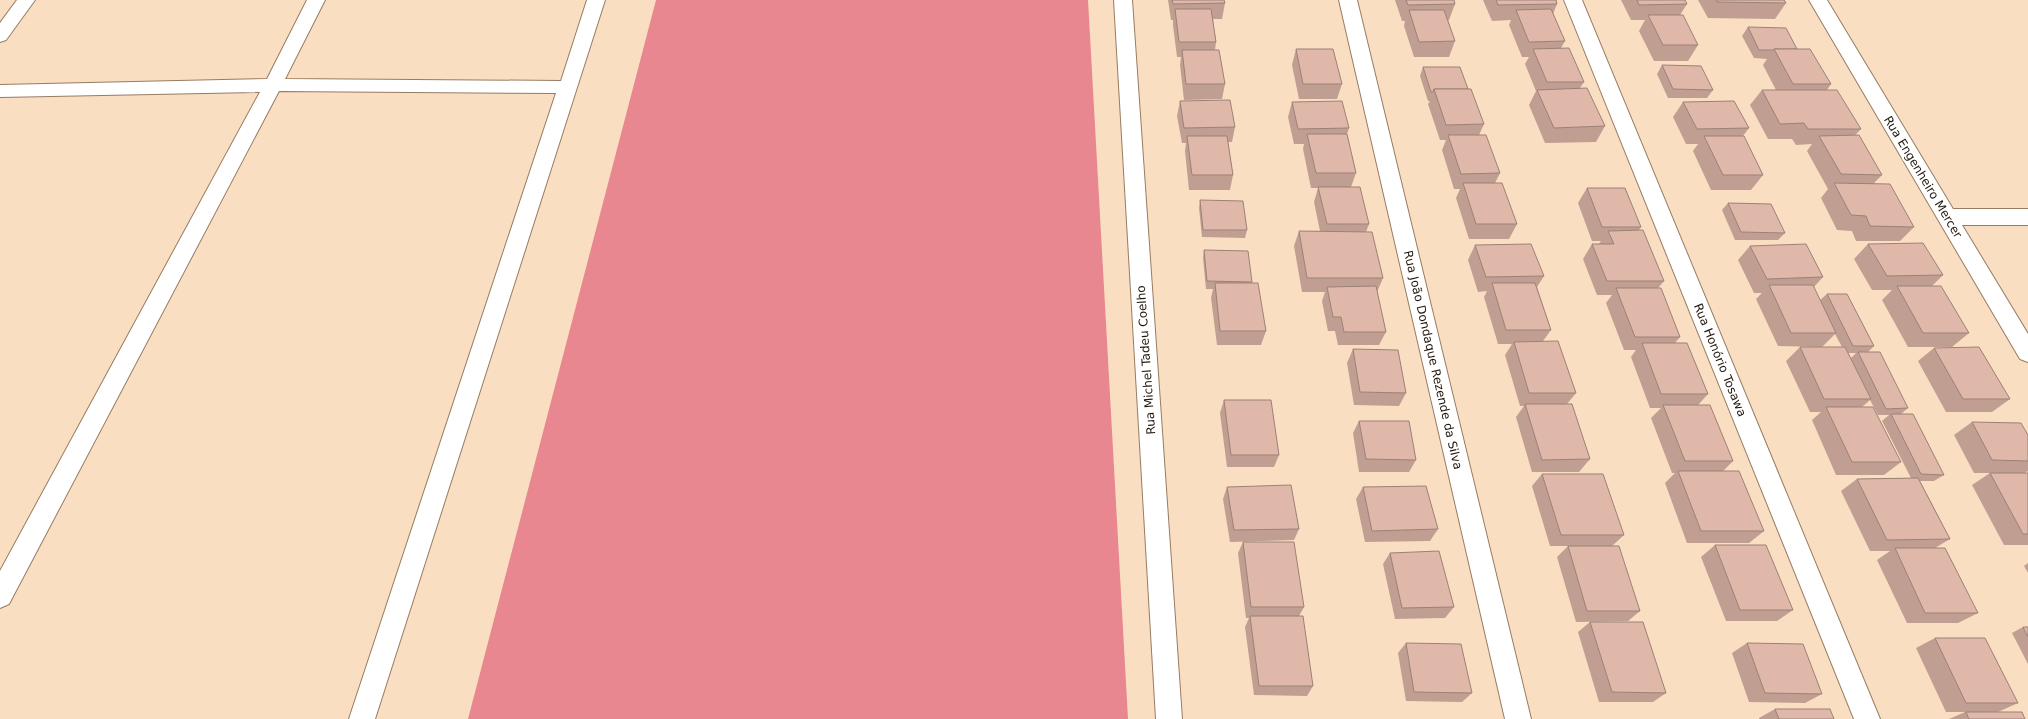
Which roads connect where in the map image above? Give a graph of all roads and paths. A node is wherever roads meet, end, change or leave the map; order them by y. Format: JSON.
{"nodes":[{"id":1,"x":26,"y":0,"type":"edge"},
{"id":2,"x":316,"y":0,"type":"edge"},
{"id":3,"x":596,"y":0,"type":"edge"},
{"id":4,"x":1122,"y":0,"type":"edge"},
{"id":5,"x":1348,"y":0,"type":"edge"},
{"id":6,"x":1573,"y":0,"type":"edge"},
{"id":7,"x":1818,"y":0,"type":"edge"},
{"id":8,"x":0,"y":36,"type":"edge"},
{"id":9,"x":273,"y":85,"type":"junction"},
{"id":10,"x":569,"y":87,"type":"junction"},
{"id":11,"x":0,"y":91,"type":"edge"},
{"id":12,"x":1947,"y":217,"type":"junction"},
{"id":13,"x":2028,"y":217,"type":"edge"},
{"id":14,"x":2028,"y":353,"type":"edge"},
{"id":15,"x":0,"y":596,"type":"edge"},
{"id":16,"x":362,"y":719,"type":"edge"},
{"id":17,"x":1169,"y":719,"type":"edge"},
{"id":18,"x":1518,"y":719,"type":"edge"},
{"id":19,"x":1867,"y":719,"type":"edge"}],
"edges":[{"from":1,"to":8,"type":"street"},
{"from":2,"to":9,"type":"street"},
{"from":3,"to":10,"type":"street"},
{"from":4,"to":17,"type":"street","name":"Rua Michel Tadeu Coelho"},
{"from":5,"to":18,"type":"street","name":"Rua João Dondaque Rezende da Silva"},
{"from":6,"to":19,"type":"street","name":"Rua Honório Tosawa"},
{"from":7,"to":12,"type":"street","name":"Rua Engenheiro Mercer"},
{"from":9,"to":10,"type":"street"},
{"from":9,"to":11,"type":"street"},
{"from":9,"to":15,"type":"street"},
{"from":10,"to":16,"type":"street"},
{"from":12,"to":13,"type":"street"},
{"from":12,"to":14,"type":"street","name":"Rua Engenheiro Mercer"}]}
